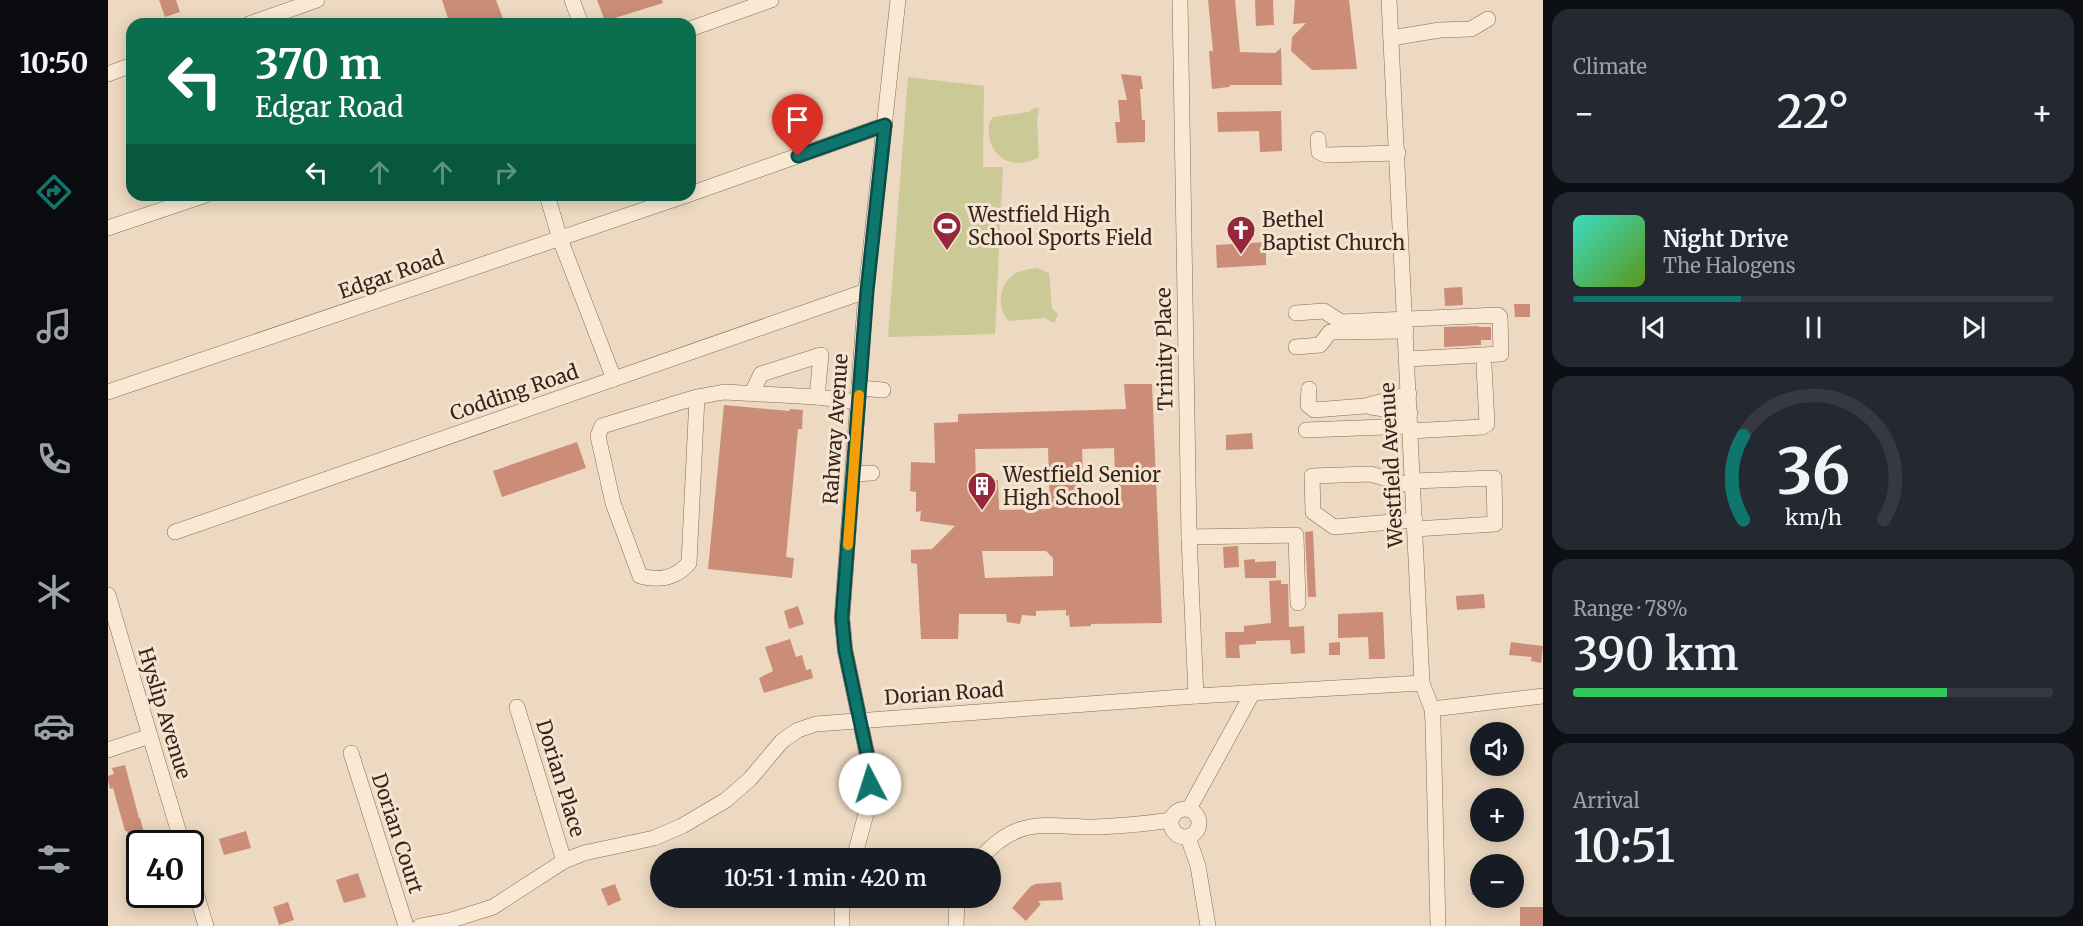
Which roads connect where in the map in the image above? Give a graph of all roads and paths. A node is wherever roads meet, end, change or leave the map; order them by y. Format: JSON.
{"nodes":[{"id":1,"x":317,"y":0,"type":"edge"},
{"id":2,"x":572,"y":0,"type":"edge"},
{"id":3,"x":771,"y":0,"type":"edge"},
{"id":4,"x":898,"y":0,"type":"edge"},
{"id":5,"x":1180,"y":0,"type":"edge"},
{"id":6,"x":1389,"y":0,"type":"edge"},
{"id":7,"x":266,"y":18,"type":"edge"},
{"id":8,"x":579,"y":18,"type":"edge"},
{"id":9,"x":1488,"y":19,"type":"dead end"},
{"id":10,"x":696,"y":27,"type":"edge"},
{"id":11,"x":1391,"y":38,"type":"junction"},
{"id":12,"x":126,"y":67,"type":"edge"},
{"id":13,"x":108,"y":74,"type":"edge"},
{"id":14,"x":885,"y":125,"type":"junction"},
{"id":15,"x":1318,"y":139,"type":"dead end"},
{"id":16,"x":1398,"y":153,"type":"junction"},
{"id":17,"x":696,"y":191,"type":"edge"},
{"id":18,"x":188,"y":201,"type":"edge"},
{"id":19,"x":549,"y":201,"type":"edge"},
{"id":20,"x":668,"y":201,"type":"edge"},
{"id":21,"x":108,"y":228,"type":"edge"},
{"id":22,"x":560,"y":239,"type":"junction"},
{"id":23,"x":867,"y":291,"type":"junction"},
{"id":24,"x":1296,"y":313,"type":"dead end"},
{"id":25,"x":1406,"y":324,"type":"junction"},
{"id":26,"x":1296,"y":347,"type":"dead end"},
{"id":27,"x":1407,"y":359,"type":"junction"},
{"id":28,"x":1484,"y":366,"type":"dead end"},
{"id":29,"x":614,"y":379,"type":"junction"},
{"id":30,"x":883,"y":390,"type":"dead end"},
{"id":31,"x":1309,"y":390,"type":"dead end"},
{"id":32,"x":108,"y":392,"type":"edge"},
{"id":33,"x":752,"y":393,"type":"junction"},
{"id":34,"x":1409,"y":394,"type":"junction"},
{"id":35,"x":859,"y":395,"type":"junction"},
{"id":36,"x":697,"y":397,"type":"junction"},
{"id":37,"x":817,"y":397,"type":"junction"},
{"id":38,"x":1365,"y":406,"type":"junction"},
{"id":39,"x":1410,"y":423,"type":"junction"},
{"id":40,"x":1306,"y":430,"type":"dead end"},
{"id":41,"x":872,"y":473,"type":"dead end"},
{"id":42,"x":853,"y":474,"type":"junction"},
{"id":43,"x":1413,"y":484,"type":"junction"},
{"id":44,"x":1415,"y":524,"type":"junction"},
{"id":45,"x":175,"y":532,"type":"dead end"},
{"id":46,"x":1189,"y":537,"type":"junction"},
{"id":47,"x":108,"y":595,"type":"edge"},
{"id":48,"x":1298,"y":603,"type":"dead end"},
{"id":49,"x":1422,"y":683,"type":"junction"},
{"id":50,"x":1252,"y":694,"type":"junction"},
{"id":51,"x":1196,"y":696,"type":"junction"},
{"id":52,"x":1543,"y":696,"type":"edge"},
{"id":53,"x":517,"y":707,"type":"dead end"},
{"id":54,"x":1432,"y":709,"type":"junction"},
{"id":55,"x":860,"y":720,"type":"junction"},
{"id":56,"x":150,"y":736,"type":"junction"},
{"id":57,"x":108,"y":750,"type":"edge"},
{"id":58,"x":351,"y":753,"type":"dead end"},
{"id":59,"x":1189,"y":809,"type":"junction"},
{"id":60,"x":1171,"y":820,"type":"junction"},
{"id":61,"x":178,"y":830,"type":"edge"},
{"id":62,"x":1188,"y":837,"type":"junction"},
{"id":63,"x":857,"y":848,"type":"edge"},
{"id":64,"x":990,"y":848,"type":"edge"},
{"id":65,"x":564,"y":861,"type":"junction"},
{"id":66,"x":201,"y":908,"type":"edge"},
{"id":67,"x":842,"y":908,"type":"edge"},
{"id":68,"x":957,"y":908,"type":"edge"},
{"id":69,"x":206,"y":926,"type":"edge"},
{"id":70,"x":406,"y":926,"type":"edge"},
{"id":71,"x":420,"y":926,"type":"edge"},
{"id":72,"x":842,"y":926,"type":"edge"},
{"id":73,"x":956,"y":926,"type":"edge"},
{"id":74,"x":1208,"y":926,"type":"edge"},
{"id":75,"x":1438,"y":926,"type":"edge"}],
"edges":[{"from":1,"to":7,"type":"street"},
{"from":2,"to":8,"type":"street"},
{"from":3,"to":10,"type":"street"},
{"from":4,"to":14,"type":"street","name":"Rahway Avenue"},
{"from":5,"to":46,"type":"street","name":"Trinity Place"},
{"from":6,"to":11,"type":"street","name":"Westfield Avenue"},
{"from":9,"to":11,"type":"street"},
{"from":11,"to":16,"type":"street","name":"Westfield Avenue"},
{"from":12,"to":13,"type":"street"},
{"from":14,"to":17,"type":"street","name":"Edgar Road"},
{"from":14,"to":23,"type":"street","name":"Rahway Avenue"},
{"from":15,"to":16,"type":"street"},
{"from":16,"to":25,"type":"street","name":"Westfield Avenue"},
{"from":18,"to":21,"type":"street"},
{"from":19,"to":22,"type":"street"},
{"from":20,"to":22,"type":"street","name":"Edgar Road"},
{"from":22,"to":29,"type":"street"},
{"from":22,"to":32,"type":"street","name":"Edgar Road"},
{"from":23,"to":29,"type":"street","name":"Codding Road"},
{"from":23,"to":35,"type":"street","name":"Rahway Avenue"},
{"from":24,"to":25,"type":"street"},
{"from":25,"to":26,"type":"street"},
{"from":25,"to":27,"type":"street","name":"Westfield Avenue"},
{"from":25,"to":27,"type":"street"},
{"from":27,"to":34,"type":"street","name":"Westfield Avenue"},
{"from":28,"to":39,"type":"street"},
{"from":29,"to":45,"type":"street","name":"Codding Road"},
{"from":30,"to":35,"type":"street"},
{"from":31,"to":38,"type":"street"},
{"from":33,"to":36,"type":"street"},
{"from":33,"to":37,"type":"street"},
{"from":33,"to":37,"type":"street"},
{"from":34,"to":38,"type":"street"},
{"from":34,"to":39,"type":"street","name":"Westfield Avenue"},
{"from":35,"to":37,"type":"street"},
{"from":35,"to":42,"type":"street","name":"Rahway Avenue"},
{"from":36,"to":36,"type":"street"},
{"from":38,"to":39,"type":"street"},
{"from":39,"to":40,"type":"street"},
{"from":39,"to":43,"type":"street","name":"Westfield Avenue"},
{"from":41,"to":42,"type":"street"},
{"from":42,"to":55,"type":"street","name":"Rahway Avenue"},
{"from":43,"to":44,"type":"street","name":"Westfield Avenue"},
{"from":43,"to":44,"type":"street"},
{"from":43,"to":44,"type":"street"},
{"from":44,"to":49,"type":"street","name":"Westfield Avenue"},
{"from":46,"to":48,"type":"street"},
{"from":46,"to":51,"type":"street","name":"Trinity Place"},
{"from":47,"to":56,"type":"street","name":"Hyslip Avenue"},
{"from":49,"to":50,"type":"street","name":"Dorian Road"},
{"from":49,"to":54,"type":"street","name":"Westfield Avenue"},
{"from":50,"to":51,"type":"street","name":"Dorian Road"},
{"from":50,"to":59,"type":"street"},
{"from":51,"to":55,"type":"street","name":"Dorian Road"},
{"from":52,"to":54,"type":"street"},
{"from":53,"to":65,"type":"street","name":"Dorian Place"},
{"from":54,"to":75,"type":"street","name":"Westfield Avenue"},
{"from":55,"to":63,"type":"street","name":"Rahway Avenue"},
{"from":55,"to":65,"type":"street","name":"Dorian Road"},
{"from":56,"to":57,"type":"street"},
{"from":56,"to":61,"type":"street","name":"Hyslip Avenue"},
{"from":58,"to":70,"type":"street","name":"Dorian Court"},
{"from":59,"to":60,"type":"street"},
{"from":59,"to":62,"type":"street"},
{"from":60,"to":62,"type":"street"},
{"from":60,"to":64,"type":"street"},
{"from":62,"to":74,"type":"street"},
{"from":65,"to":71,"type":"street","name":"Dorian Road"},
{"from":66,"to":69,"type":"street"},
{"from":67,"to":72,"type":"street"},
{"from":68,"to":73,"type":"street"}]}
